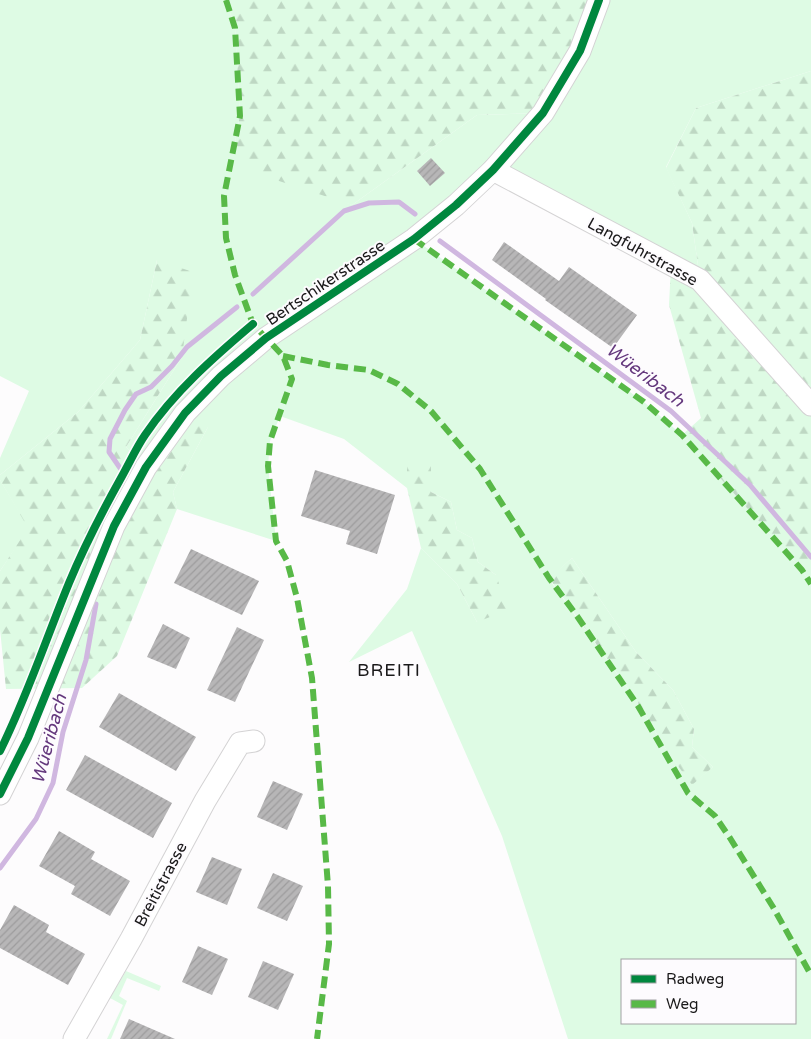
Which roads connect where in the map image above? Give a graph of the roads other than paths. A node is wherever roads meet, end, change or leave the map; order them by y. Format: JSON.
{"nodes":[{"id":1,"x":599,"y":0,"type":"edge"},
{"id":2,"x":493,"y":170,"type":"junction"},
{"id":3,"x":811,"y":405,"type":"edge"},
{"id":4,"x":254,"y":741,"type":"dead end"},
{"id":5,"x":0,"y":794,"type":"edge"},
{"id":6,"x":74,"y":1039,"type":"edge"}],
"edges":[{"from":1,"to":2,"type":"street","name":"Bertschikerstrasse"},
{"from":2,"to":3,"type":"street","name":"Langfuhrstrasse"},
{"from":2,"to":5,"type":"street","name":"Bertschikerstrasse"},
{"from":4,"to":6,"type":"street","name":"Breitistrasse"}]}
